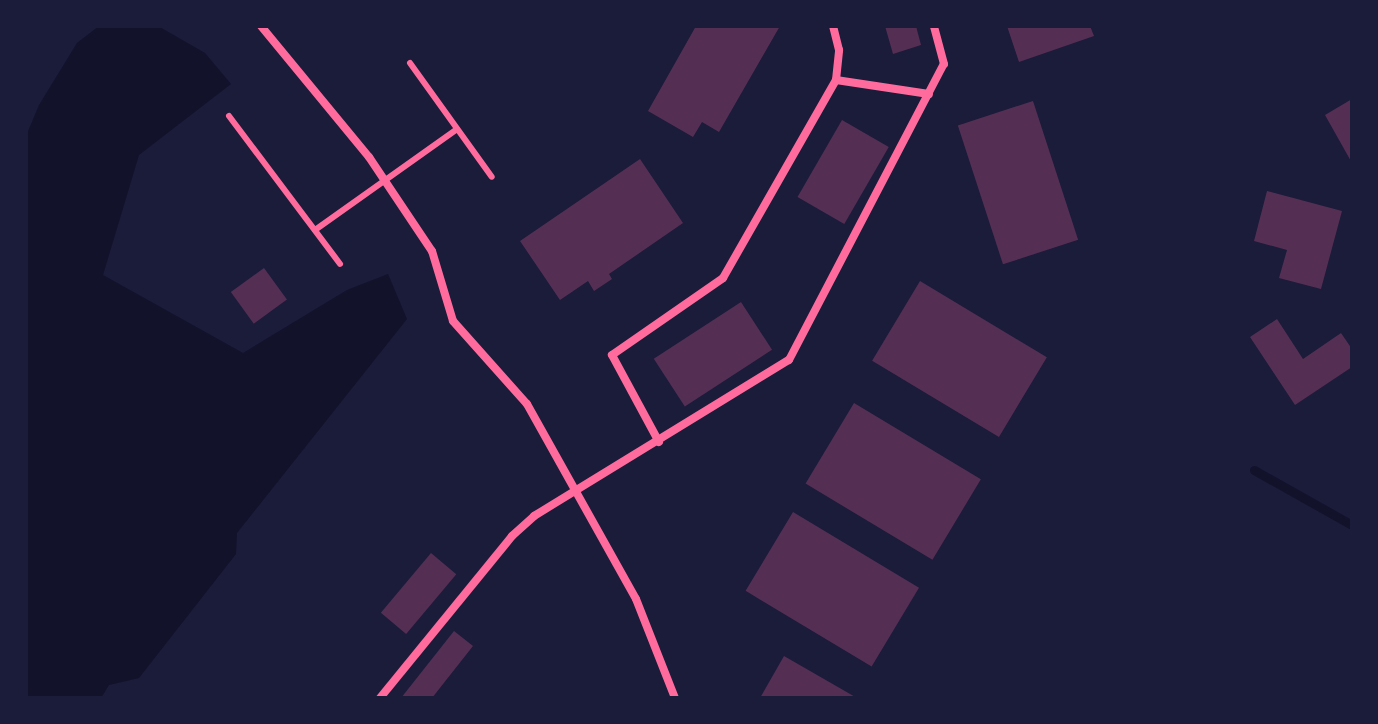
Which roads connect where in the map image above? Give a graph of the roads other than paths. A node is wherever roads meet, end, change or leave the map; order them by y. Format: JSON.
{"nodes":[{"id":1,"x":833,"y":26,"type":"edge"},
{"id":2,"x":934,"y":26,"type":"edge"},
{"id":3,"x":264,"y":27,"type":"edge"},
{"id":4,"x":410,"y":63,"type":"dead end"},
{"id":5,"x":836,"y":80,"type":"junction"},
{"id":6,"x":929,"y":94,"type":"junction"},
{"id":7,"x":229,"y":116,"type":"dead end"},
{"id":8,"x":457,"y":129,"type":"junction"},
{"id":9,"x":492,"y":177,"type":"dead end"},
{"id":10,"x":383,"y":182,"type":"junction"},
{"id":11,"x":315,"y":230,"type":"junction"},
{"id":12,"x":340,"y":264,"type":"dead end"},
{"id":13,"x":659,"y":442,"type":"junction"},
{"id":14,"x":573,"y":491,"type":"junction"},
{"id":15,"x":380,"y":698,"type":"edge"},
{"id":16,"x":675,"y":698,"type":"edge"}],
"edges":[{"from":1,"to":5,"type":"street"},
{"from":2,"to":6,"type":"street"},
{"from":3,"to":10,"type":"street"},
{"from":4,"to":8,"type":"lane"},
{"from":5,"to":6,"type":"street"},
{"from":5,"to":13,"type":"street"},
{"from":6,"to":13,"type":"street"},
{"from":7,"to":11,"type":"lane"},
{"from":8,"to":9,"type":"lane"},
{"from":8,"to":10,"type":"lane"},
{"from":10,"to":11,"type":"lane"},
{"from":10,"to":14,"type":"street"},
{"from":11,"to":12,"type":"lane"},
{"from":13,"to":14,"type":"street"},
{"from":14,"to":15,"type":"street"},
{"from":14,"to":16,"type":"street"}]}
